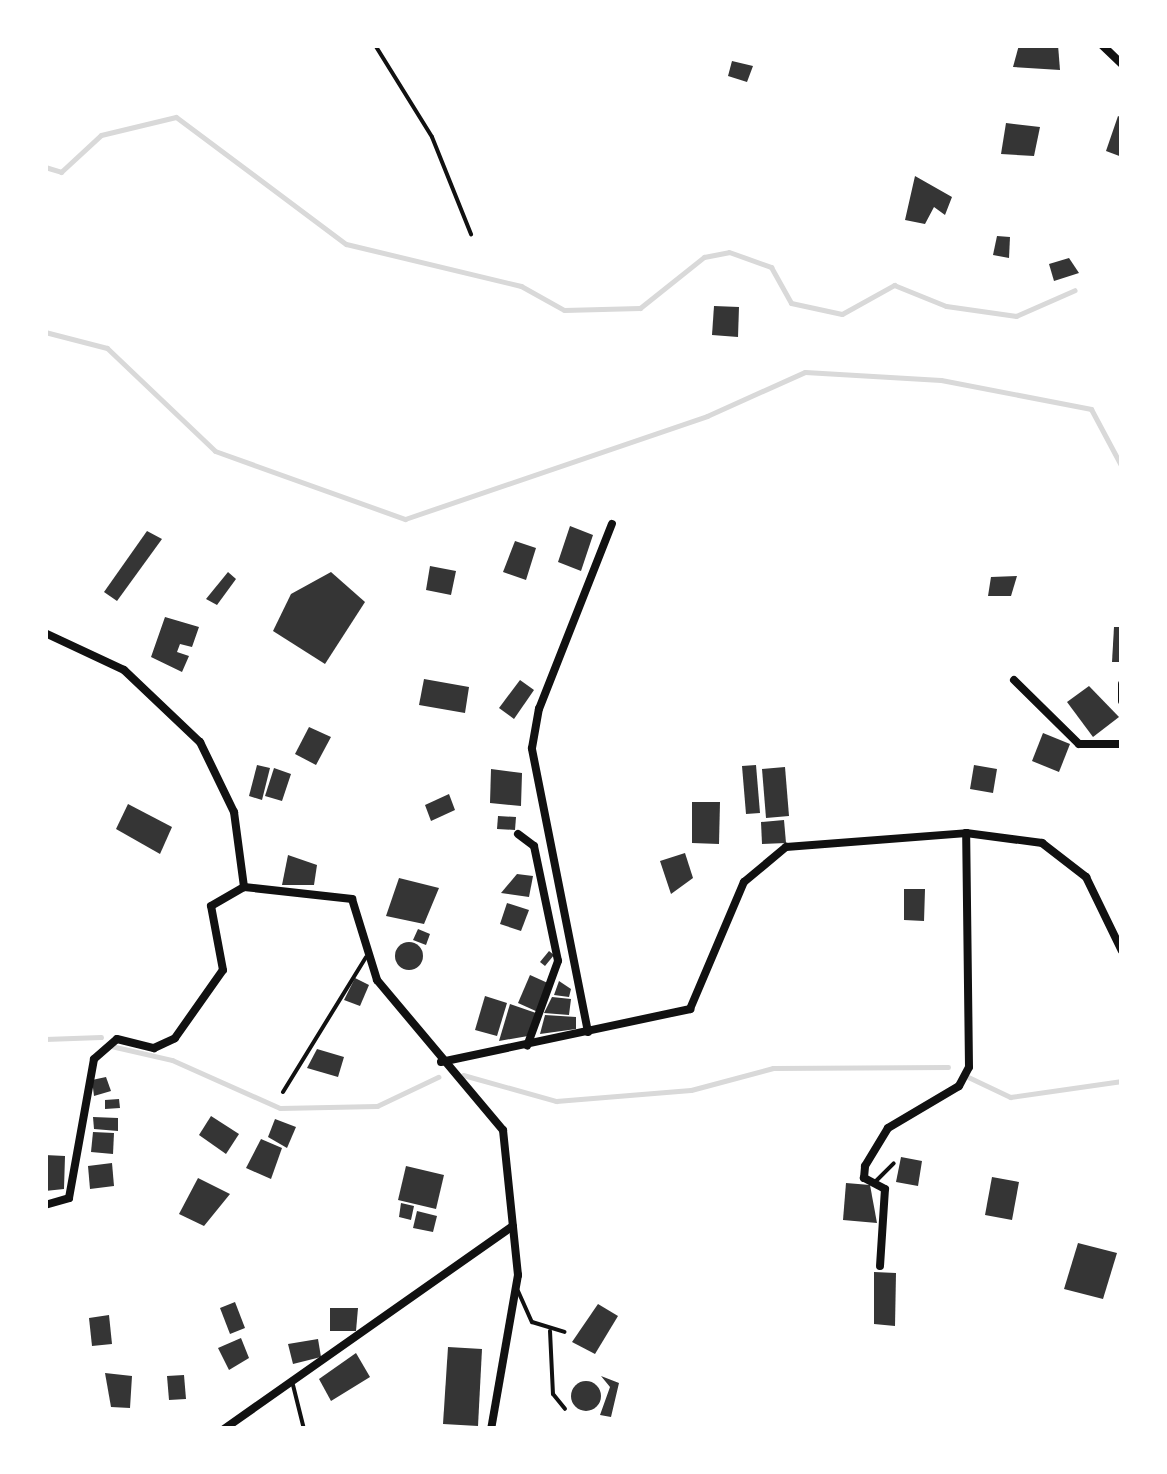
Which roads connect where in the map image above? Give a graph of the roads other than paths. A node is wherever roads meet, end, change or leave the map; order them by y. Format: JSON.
{"nodes":[{"id":1,"x":376,"y":45,"type":"edge"},
{"id":2,"x":1102,"y":45,"type":"edge"},
{"id":3,"x":1122,"y":64,"type":"edge"},
{"id":4,"x":470,"y":234,"type":"dead end"},
{"id":5,"x":612,"y":524,"type":"dead end"},
{"id":6,"x":45,"y":633,"type":"edge"},
{"id":7,"x":1014,"y":680,"type":"dead end"},
{"id":8,"x":1122,"y":684,"type":"edge"},
{"id":9,"x":1122,"y":702,"type":"edge"},
{"id":10,"x":1122,"y":744,"type":"edge"},
{"id":11,"x":966,"y":833,"type":"junction"},
{"id":12,"x":518,"y":834,"type":"dead end"},
{"id":13,"x":244,"y":887,"type":"junction"},
{"id":14,"x":1122,"y":950,"type":"edge"},
{"id":15,"x":366,"y":957,"type":"junction"},
{"id":16,"x":588,"y":1032,"type":"junction"},
{"id":17,"x":527,"y":1046,"type":"junction"},
{"id":18,"x":441,"y":1062,"type":"junction"},
{"id":19,"x":283,"y":1092,"type":"dead end"},
{"id":20,"x":894,"y":1163,"type":"dead end"},
{"id":21,"x":872,"y":1183,"type":"junction"},
{"id":22,"x":45,"y":1205,"type":"edge"},
{"id":23,"x":513,"y":1226,"type":"junction"},
{"id":24,"x":880,"y":1266,"type":"dead end"},
{"id":25,"x":516,"y":1287,"type":"junction"},
{"id":26,"x":550,"y":1331,"type":"junction"},
{"id":27,"x":565,"y":1332,"type":"dead end"},
{"id":28,"x":293,"y":1385,"type":"junction"},
{"id":29,"x":565,"y":1408,"type":"dead end"},
{"id":30,"x":224,"y":1429,"type":"edge"},
{"id":31,"x":304,"y":1429,"type":"edge"},
{"id":32,"x":491,"y":1429,"type":"edge"}],
"edges":[{"from":1,"to":4,"type":"lane"},
{"from":2,"to":3,"type":"street"},
{"from":5,"to":16,"type":"street"},
{"from":6,"to":13,"type":"street"},
{"from":7,"to":10,"type":"street"},
{"from":8,"to":9,"type":"street"},
{"from":11,"to":14,"type":"street"},
{"from":11,"to":16,"type":"street"},
{"from":11,"to":21,"type":"street"},
{"from":12,"to":17,"type":"street"},
{"from":13,"to":15,"type":"street"},
{"from":13,"to":22,"type":"street"},
{"from":15,"to":18,"type":"street"},
{"from":15,"to":19,"type":"lane"},
{"from":16,"to":17,"type":"street"},
{"from":17,"to":18,"type":"street"},
{"from":18,"to":23,"type":"street"},
{"from":20,"to":21,"type":"lane"},
{"from":21,"to":24,"type":"street"},
{"from":23,"to":25,"type":"street"},
{"from":23,"to":28,"type":"street"},
{"from":25,"to":26,"type":"lane"},
{"from":25,"to":32,"type":"street"},
{"from":26,"to":27,"type":"lane"},
{"from":26,"to":29,"type":"lane"},
{"from":28,"to":30,"type":"street"},
{"from":28,"to":31,"type":"lane"}]}
